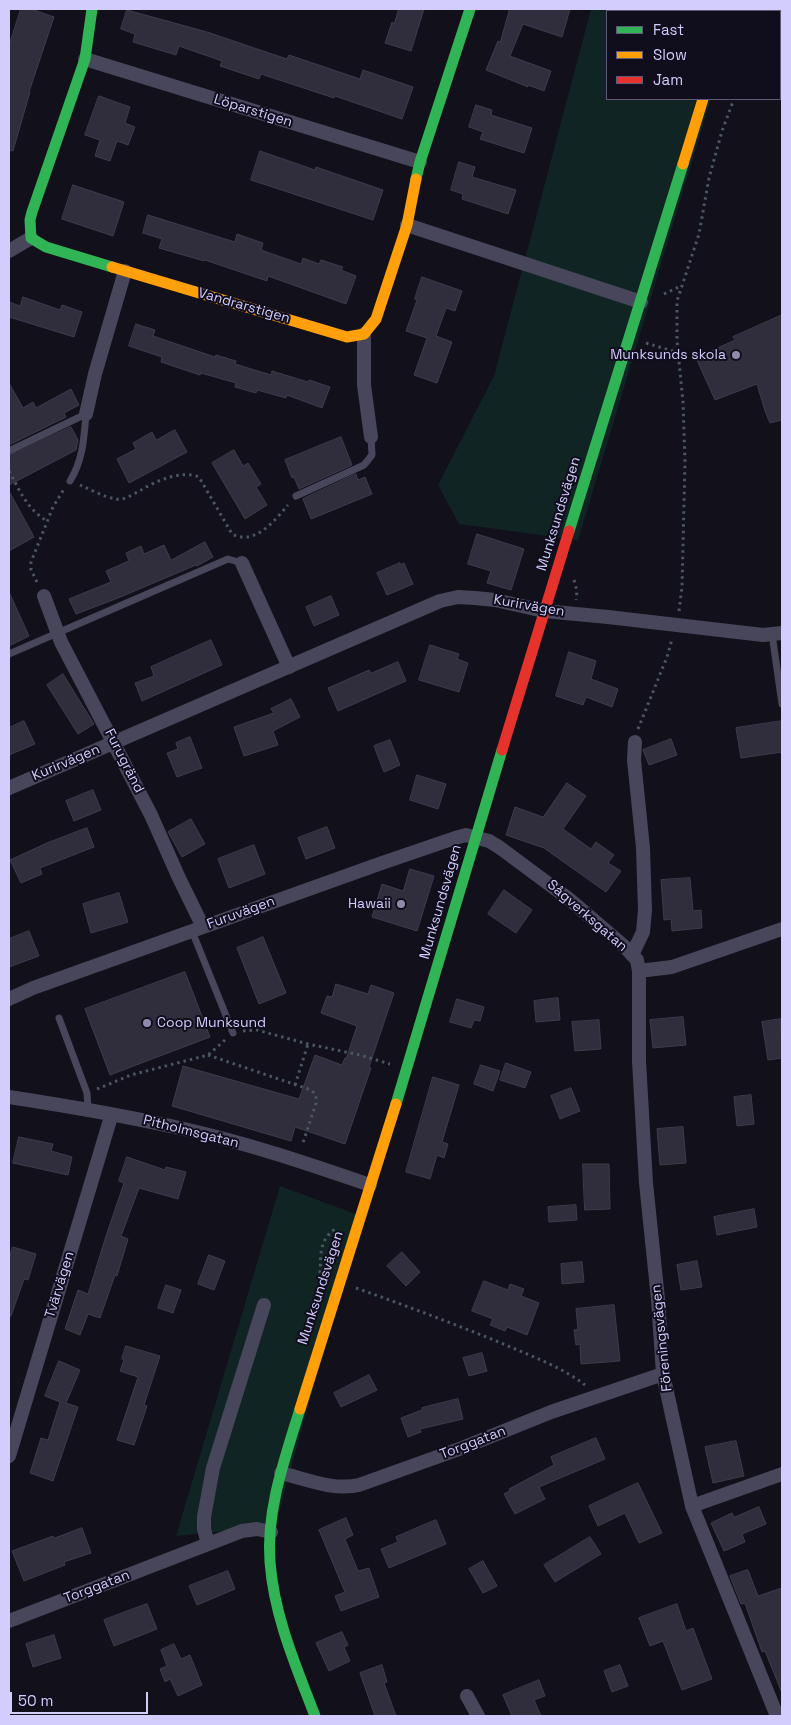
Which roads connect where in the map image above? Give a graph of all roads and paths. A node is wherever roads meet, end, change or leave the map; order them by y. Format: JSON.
{"nodes":[{"id":1,"x":92,"y":9,"type":"edge"},
{"id":2,"x":470,"y":9,"type":"edge"},
{"id":3,"x":85,"y":59,"type":"junction"},
{"id":4,"x":703,"y":100,"type":"edge"},
{"id":5,"x":734,"y":100,"type":"edge"},
{"id":6,"x":420,"y":162,"type":"junction"},
{"id":7,"x":407,"y":225,"type":"junction"},
{"id":8,"x":31,"y":238,"type":"junction"},
{"id":9,"x":9,"y":251,"type":"edge"},
{"id":10,"x":125,"y":271,"type":"junction"},
{"id":11,"x":641,"y":302,"type":"junction"},
{"id":12,"x":364,"y":334,"type":"junction"},
{"id":13,"x":86,"y":414,"type":"junction"},
{"id":14,"x":371,"y":438,"type":"joint"},
{"id":15,"x":9,"y":452,"type":"edge"},
{"id":16,"x":9,"y":471,"type":"edge"},
{"id":17,"x":70,"y":480,"type":"junction"},
{"id":18,"x":296,"y":496,"type":"joint"},
{"id":19,"x":47,"y":521,"type":"junction"},
{"id":20,"x":242,"y":564,"type":"joint"},
{"id":21,"x":44,"y":596,"type":"joint"},
{"id":22,"x":544,"y":611,"type":"junction"},
{"id":23,"x":676,"y":626,"type":"junction"},
{"id":24,"x":58,"y":633,"type":"junction"},
{"id":25,"x":777,"y":634,"type":"edge"},
{"id":26,"x":9,"y":654,"type":"edge"},
{"id":27,"x":288,"y":666,"type":"junction"},
{"id":28,"x":782,"y":704,"type":"edge"},
{"id":29,"x":114,"y":742,"type":"junction"},
{"id":30,"x":635,"y":742,"type":"joint"},
{"id":31,"x":9,"y":788,"type":"edge"},
{"id":32,"x":476,"y":837,"type":"junction"},
{"id":33,"x":198,"y":929,"type":"junction"},
{"id":34,"x":782,"y":929,"type":"edge"},
{"id":35,"x":632,"y":955,"type":"junction"},
{"id":36,"x":639,"y":970,"type":"junction"},
{"id":37,"x":9,"y":999,"type":"edge"},
{"id":38,"x":58,"y":1018,"type":"dead end"},
{"id":39,"x":233,"y":1033,"type":"junction"},
{"id":40,"x":308,"y":1044,"type":"junction"},
{"id":41,"x":208,"y":1055,"type":"junction"},
{"id":42,"x":407,"y":1069,"type":"junction"},
{"id":43,"x":295,"y":1085,"type":"junction"},
{"id":44,"x":87,"y":1093,"type":"junction"},
{"id":45,"x":9,"y":1097,"type":"edge"},
{"id":46,"x":88,"y":1109,"type":"junction"},
{"id":47,"x":110,"y":1114,"type":"junction"},
{"id":48,"x":297,"y":1161,"type":"junction"},
{"id":49,"x":370,"y":1185,"type":"junction"},
{"id":50,"x":339,"y":1227,"type":"dead end"},
{"id":51,"x":320,"y":1273,"type":"dead end"},
{"id":52,"x":355,"y":1288,"type":"dead end"},
{"id":53,"x":264,"y":1306,"type":"dead end"},
{"id":54,"x":663,"y":1374,"type":"junction"},
{"id":55,"x":599,"y":1396,"type":"junction"},
{"id":56,"x":9,"y":1456,"type":"edge"},
{"id":57,"x":281,"y":1473,"type":"junction"},
{"id":58,"x":782,"y":1474,"type":"edge"},
{"id":59,"x":692,"y":1506,"type":"junction"},
{"id":60,"x":271,"y":1532,"type":"junction"},
{"id":61,"x":208,"y":1544,"type":"junction"},
{"id":62,"x":10,"y":1618,"type":"edge"},
{"id":63,"x":467,"y":1696,"type":"dead end"},
{"id":64,"x":315,"y":1716,"type":"edge"},
{"id":65,"x":478,"y":1716,"type":"edge"},
{"id":66,"x":777,"y":1716,"type":"edge"}],
"edges":[{"from":1,"to":3,"type":"street"},
{"from":2,"to":6,"type":"street"},
{"from":3,"to":6,"type":"street","name":"Löparstigen"},
{"from":3,"to":8,"type":"street"},
{"from":4,"to":11,"type":"street","name":"Munksundsvägen"},
{"from":5,"to":23,"type":"path"},
{"from":6,"to":7,"type":"street"},
{"from":7,"to":11,"type":"street"},
{"from":7,"to":12,"type":"street"},
{"from":8,"to":9,"type":"street"},
{"from":8,"to":10,"type":"street","name":"Vandrarstigen"},
{"from":10,"to":12,"type":"street","name":"Vandrarstigen"},
{"from":10,"to":13,"type":"street"},
{"from":11,"to":22,"type":"street","name":"Munksundsvägen"},
{"from":12,"to":14,"type":"street"},
{"from":13,"to":15,"type":"lane"},
{"from":13,"to":17,"type":"lane"},
{"from":14,"to":18,"type":"lane"},
{"from":16,"to":19,"type":"path"},
{"from":17,"to":18,"type":"path"},
{"from":17,"to":19,"type":"path"},
{"from":19,"to":21,"type":"path"},
{"from":20,"to":24,"type":"lane"},
{"from":20,"to":27,"type":"street"},
{"from":21,"to":24,"type":"street","name":"Furugränd"},
{"from":22,"to":23,"type":"street","name":"Kurirvägen"},
{"from":22,"to":27,"type":"street","name":"Kurirvägen"},
{"from":22,"to":32,"type":"street","name":"Munksundsvägen"},
{"from":23,"to":25,"type":"street","name":"Kurirvägen"},
{"from":23,"to":30,"type":"path"},
{"from":24,"to":26,"type":"lane"},
{"from":24,"to":29,"type":"street","name":"Furugränd"},
{"from":25,"to":28,"type":"lane"},
{"from":27,"to":29,"type":"street","name":"Kurirvägen"},
{"from":29,"to":31,"type":"street","name":"Kurirvägen"},
{"from":29,"to":33,"type":"street","name":"Furugränd"},
{"from":30,"to":35,"type":"street"},
{"from":32,"to":33,"type":"street","name":"Furuvägen"},
{"from":32,"to":35,"type":"street","name":"Sågverksgatan"},
{"from":32,"to":42,"type":"street","name":"Munksundsvägen"},
{"from":33,"to":37,"type":"street","name":"Furuvägen"},
{"from":33,"to":39,"type":"lane"},
{"from":34,"to":36,"type":"street"},
{"from":35,"to":36,"type":"street","name":"Sågverksgatan"},
{"from":36,"to":54,"type":"street","name":"Föreningsvägen"},
{"from":38,"to":44,"type":"lane"},
{"from":39,"to":40,"type":"path"},
{"from":39,"to":41,"type":"path"},
{"from":40,"to":42,"type":"path"},
{"from":40,"to":43,"type":"path"},
{"from":41,"to":43,"type":"path"},
{"from":41,"to":44,"type":"path"},
{"from":42,"to":49,"type":"street","name":"Munksundsvägen"},
{"from":43,"to":48,"type":"path"},
{"from":44,"to":46,"type":"lane"},
{"from":45,"to":46,"type":"street","name":"Pitholmsgatan"},
{"from":46,"to":47,"type":"street","name":"Pitholmsgatan"},
{"from":47,"to":48,"type":"street","name":"Pitholmsgatan"},
{"from":47,"to":56,"type":"street","name":"Tvärvägen"},
{"from":48,"to":49,"type":"street","name":"Pitholmsgatan"},
{"from":49,"to":57,"type":"street","name":"Munksundsvägen"},
{"from":50,"to":51,"type":"path"},
{"from":52,"to":55,"type":"path"},
{"from":53,"to":61,"type":"street"},
{"from":54,"to":55,"type":"street","name":"Torggatan"},
{"from":54,"to":59,"type":"street","name":"Föreningsvägen"},
{"from":55,"to":57,"type":"street","name":"Torggatan"},
{"from":57,"to":60,"type":"street","name":"Munksundsvägen"},
{"from":58,"to":59,"type":"street"},
{"from":59,"to":66,"type":"street","name":"Föreningsvägen"},
{"from":60,"to":61,"type":"street","name":"Torggatan"},
{"from":60,"to":64,"type":"street","name":"Munksundsvägen"},
{"from":61,"to":62,"type":"street","name":"Torggatan"},
{"from":63,"to":65,"type":"street"}]}
